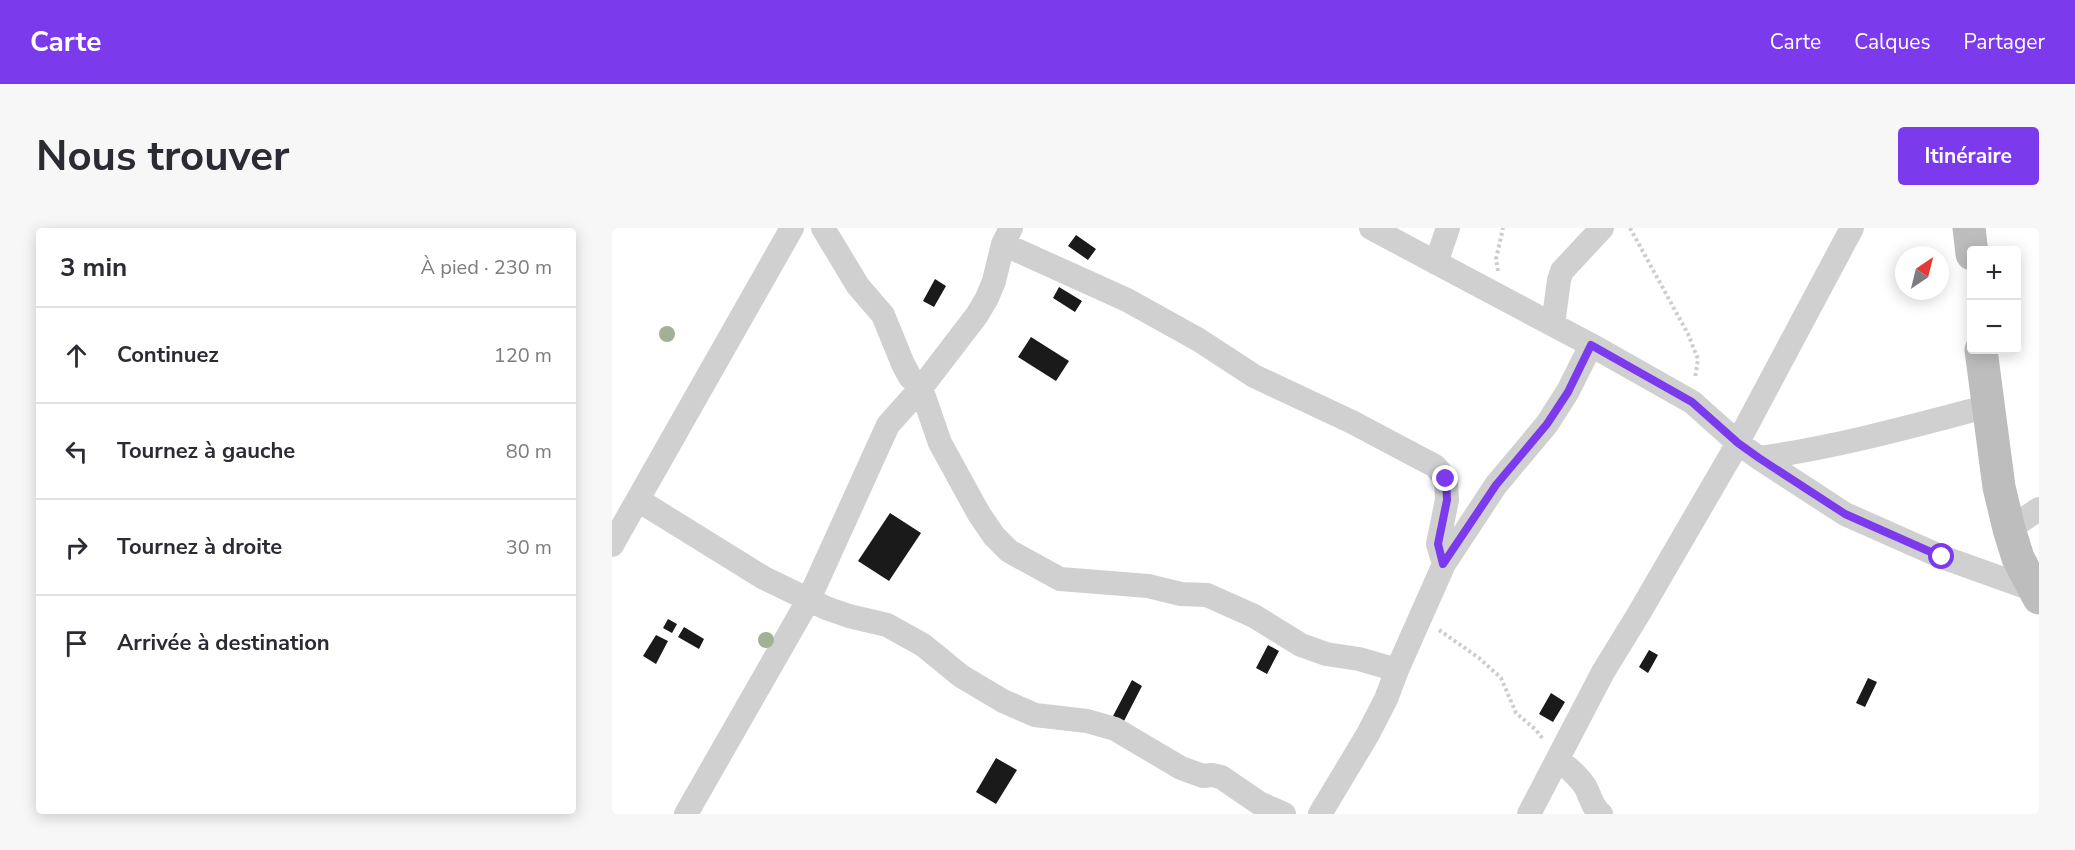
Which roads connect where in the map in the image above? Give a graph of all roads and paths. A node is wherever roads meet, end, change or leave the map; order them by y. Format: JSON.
{"nodes":[{"id":1,"x":792,"y":228,"type":"edge"},
{"id":2,"x":823,"y":228,"type":"edge"},
{"id":3,"x":1371,"y":228,"type":"edge"},
{"id":4,"x":1448,"y":228,"type":"edge"},
{"id":5,"x":1503,"y":228,"type":"edge"},
{"id":6,"x":1602,"y":228,"type":"edge"},
{"id":7,"x":1630,"y":228,"type":"edge"},
{"id":8,"x":1852,"y":228,"type":"edge"},
{"id":9,"x":1969,"y":228,"type":"edge"},
{"id":10,"x":1007,"y":236,"type":"edge"},
{"id":11,"x":1970,"y":246,"type":"edge"},
{"id":12,"x":1436,"y":263,"type":"junction"},
{"id":13,"x":1501,"y":298,"type":"junction"},
{"id":14,"x":1553,"y":325,"type":"junction"},
{"id":15,"x":1591,"y":345,"type":"junction"},
{"id":16,"x":1982,"y":354,"type":"edge"},
{"id":17,"x":921,"y":388,"type":"junction"},
{"id":18,"x":1692,"y":402,"type":"junction"},
{"id":19,"x":1989,"y":406,"type":"junction"},
{"id":20,"x":1738,"y":443,"type":"junction"},
{"id":21,"x":1759,"y":458,"type":"junction"},
{"id":22,"x":638,"y":500,"type":"junction"},
{"id":23,"x":2039,"y":509,"type":"edge"},
{"id":24,"x":2009,"y":529,"type":"junction"},
{"id":25,"x":612,"y":545,"type":"edge"},
{"id":26,"x":1443,"y":564,"type":"junction"},
{"id":27,"x":2037,"y":594,"type":"edge"},
{"id":28,"x":809,"y":599,"type":"junction"},
{"id":29,"x":1422,"y":613,"type":"junction"},
{"id":30,"x":1397,"y":670,"type":"junction"},
{"id":31,"x":1558,"y":759,"type":"junction"},
{"id":32,"x":1320,"y":813,"type":"edge"},
{"id":33,"x":686,"y":814,"type":"edge"},
{"id":34,"x":1284,"y":814,"type":"edge"},
{"id":35,"x":1529,"y":814,"type":"edge"},
{"id":36,"x":1601,"y":814,"type":"edge"}],
"edges":[{"from":1,"to":22,"type":"street"},
{"from":2,"to":17,"type":"street"},
{"from":3,"to":12,"type":"street"},
{"from":4,"to":12,"type":"street"},
{"from":5,"to":13,"type":"path"},
{"from":6,"to":14,"type":"street"},
{"from":7,"to":18,"type":"path"},
{"from":8,"to":20,"type":"street"},
{"from":9,"to":11,"type":"street"},
{"from":10,"to":17,"type":"street"},
{"from":10,"to":26,"type":"street"},
{"from":12,"to":13,"type":"street"},
{"from":13,"to":14,"type":"street"},
{"from":14,"to":15,"type":"street"},
{"from":15,"to":18,"type":"street"},
{"from":15,"to":26,"type":"street"},
{"from":16,"to":19,"type":"street"},
{"from":17,"to":28,"type":"street"},
{"from":17,"to":30,"type":"street"},
{"from":18,"to":20,"type":"street"},
{"from":19,"to":21,"type":"street"},
{"from":19,"to":24,"type":"street"},
{"from":20,"to":21,"type":"street"},
{"from":20,"to":31,"type":"street"},
{"from":21,"to":27,"type":"street"},
{"from":22,"to":25,"type":"street"},
{"from":22,"to":28,"type":"street"},
{"from":23,"to":24,"type":"street"},
{"from":24,"to":27,"type":"street"},
{"from":26,"to":29,"type":"street"},
{"from":28,"to":33,"type":"street"},
{"from":28,"to":34,"type":"street"},
{"from":29,"to":30,"type":"street"},
{"from":29,"to":31,"type":"path"},
{"from":30,"to":32,"type":"street"},
{"from":31,"to":35,"type":"street"},
{"from":31,"to":36,"type":"street"}]}
